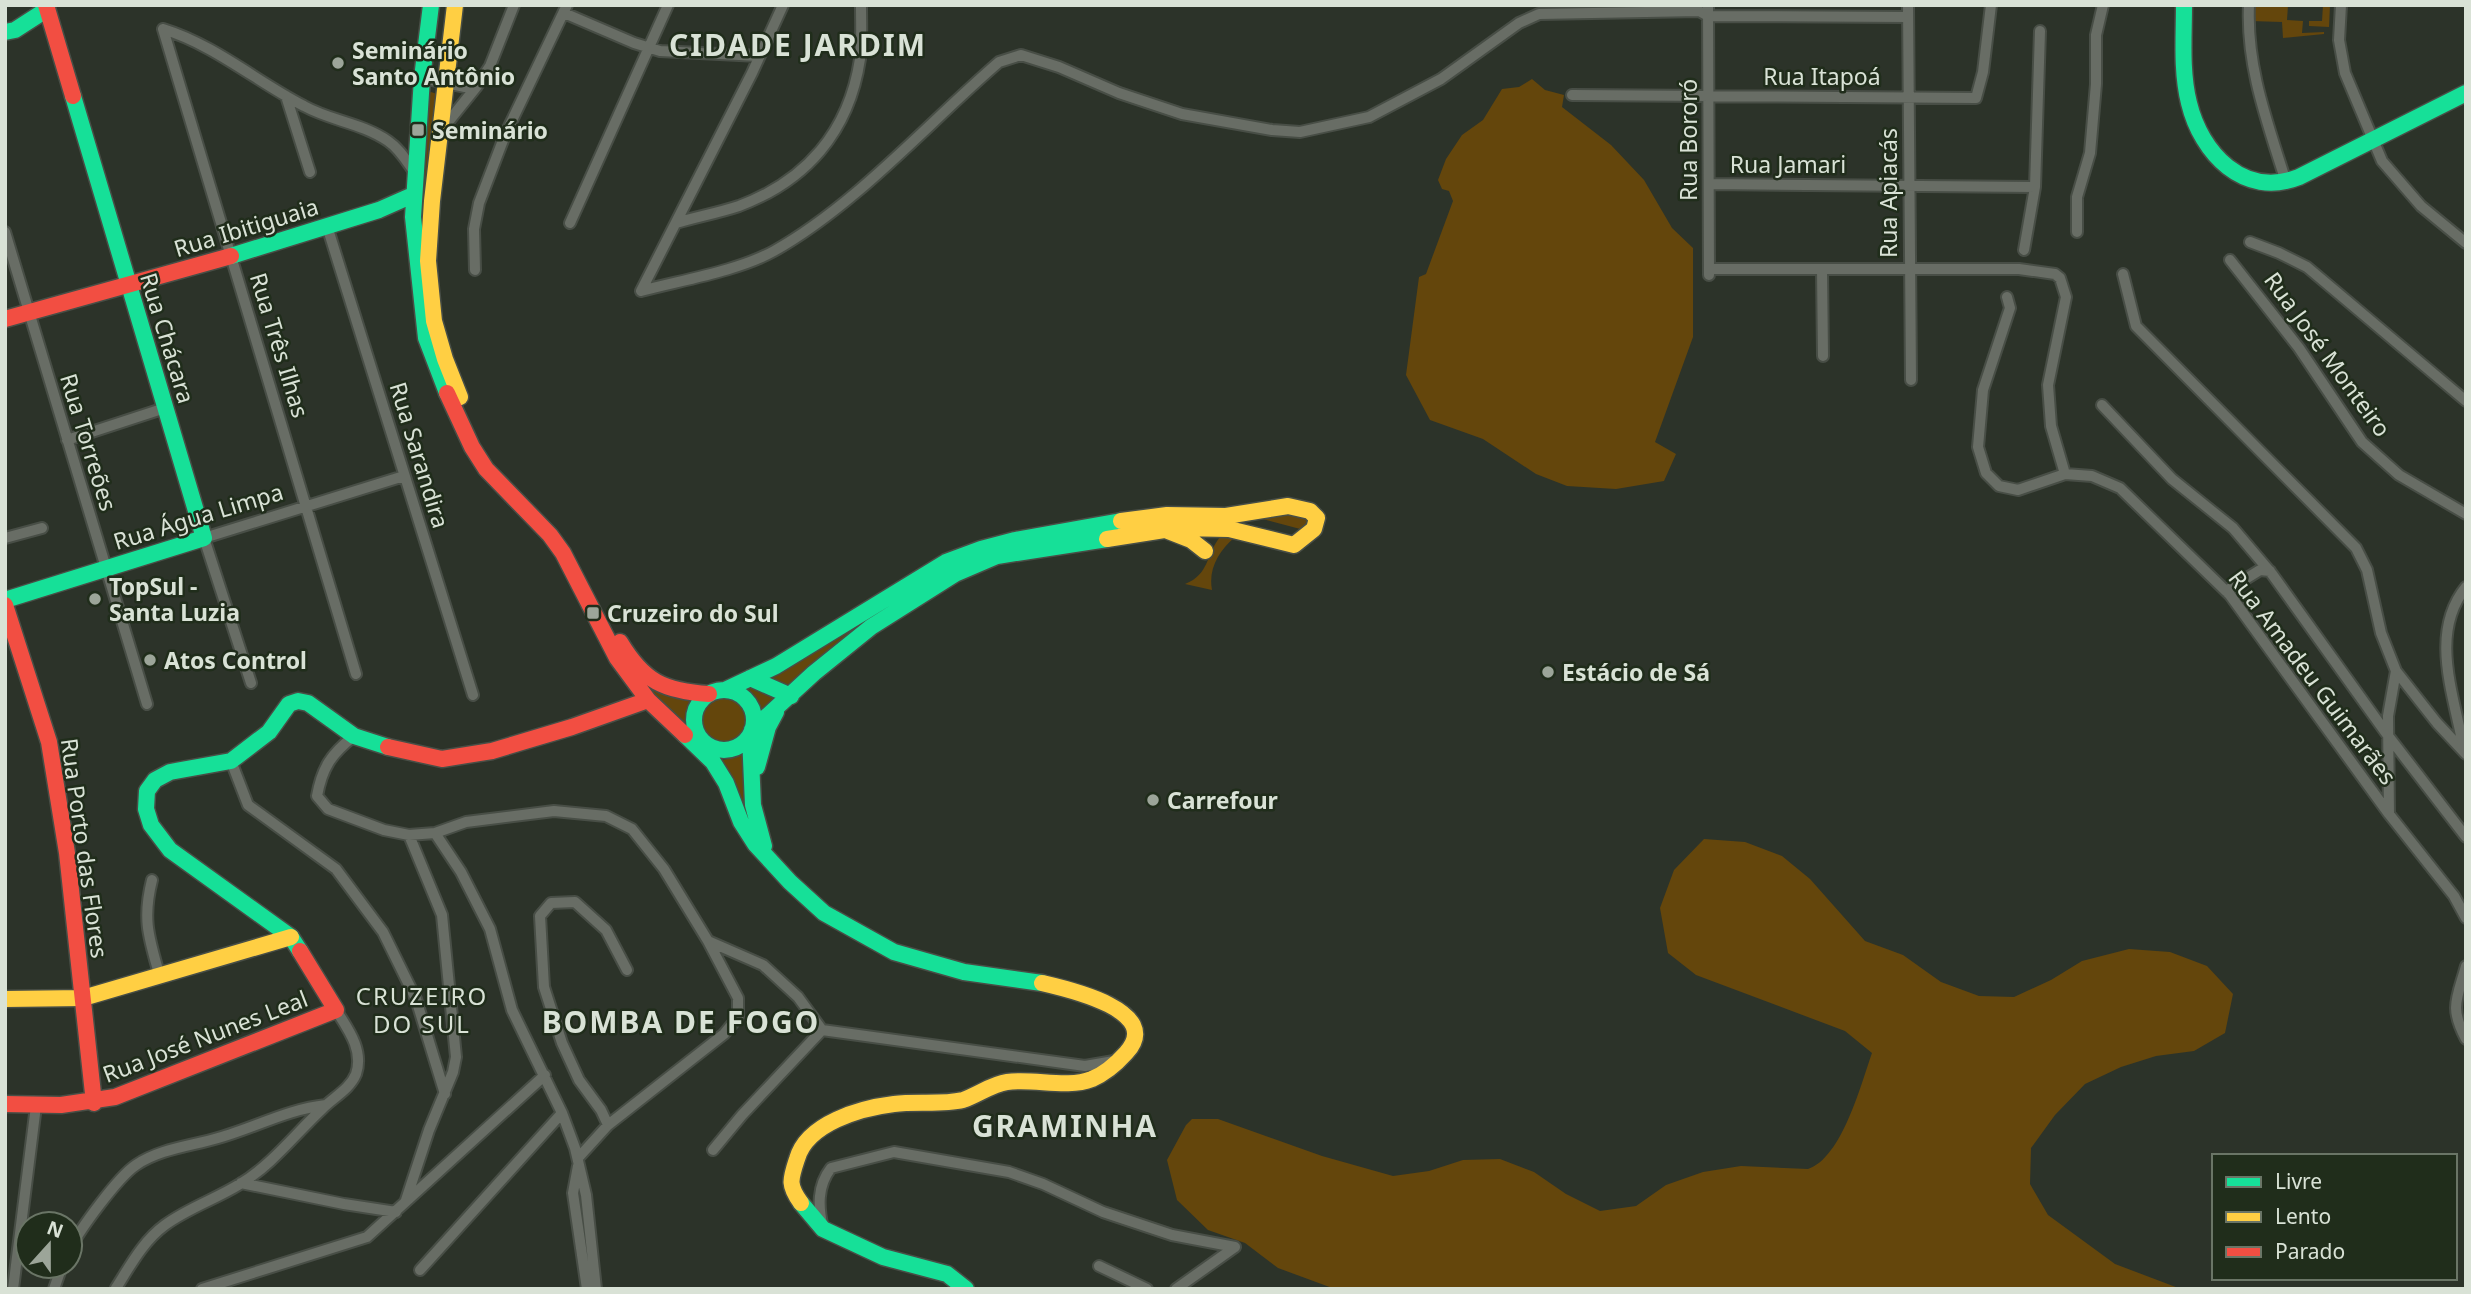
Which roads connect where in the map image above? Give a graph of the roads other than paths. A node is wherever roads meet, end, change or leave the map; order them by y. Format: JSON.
{"nodes":[{"id":1,"x":431,"y":5,"type":"edge"},
{"id":2,"x":455,"y":5,"type":"edge"},
{"id":3,"x":514,"y":5,"type":"edge"},
{"id":4,"x":668,"y":5,"type":"edge"},
{"id":5,"x":783,"y":5,"type":"edge"},
{"id":6,"x":862,"y":5,"type":"edge"},
{"id":7,"x":1991,"y":5,"type":"edge"},
{"id":8,"x":2103,"y":5,"type":"edge"},
{"id":9,"x":2184,"y":5,"type":"edge"},
{"id":10,"x":2249,"y":5,"type":"edge"},
{"id":11,"x":2341,"y":5,"type":"edge"},
{"id":12,"x":46,"y":7,"type":"edge"},
{"id":13,"x":566,"y":9,"type":"edge"},
{"id":14,"x":1706,"y":9,"type":"edge"},
{"id":15,"x":1908,"y":11,"type":"edge"},
{"id":16,"x":2040,"y":31,"type":"dead end"},
{"id":17,"x":5,"y":32,"type":"edge"},
{"id":18,"x":649,"y":47,"type":"junction"},
{"id":19,"x":759,"y":56,"type":"junction"},
{"id":20,"x":422,"y":78,"type":"junction"},
{"id":21,"x":445,"y":81,"type":"junction"},
{"id":22,"x":477,"y":86,"type":"junction"},
{"id":23,"x":2466,"y":93,"type":"edge"},
{"id":24,"x":1572,"y":95,"type":"dead end"},
{"id":25,"x":286,"y":96,"type":"junction"},
{"id":26,"x":1708,"y":97,"type":"junction"},
{"id":27,"x":1909,"y":98,"type":"junction"},
{"id":28,"x":440,"y":133,"type":"junction"},
{"id":29,"x":2373,"y":141,"type":"junction"},
{"id":30,"x":310,"y":172,"type":"dead end"},
{"id":31,"x":415,"y":174,"type":"junction"},
{"id":32,"x":2286,"y":182,"type":"junction"},
{"id":33,"x":1709,"y":184,"type":"junction"},
{"id":34,"x":1909,"y":186,"type":"junction"},
{"id":35,"x":2035,"y":187,"type":"junction"},
{"id":36,"x":413,"y":195,"type":"junction"},
{"id":37,"x":379,"y":210,"type":"junction"},
{"id":38,"x":413,"y":217,"type":"junction"},
{"id":39,"x":570,"y":223,"type":"dead end"},
{"id":40,"x":676,"y":223,"type":"junction"},
{"id":41,"x":327,"y":226,"type":"junction"},
{"id":42,"x":5,"y":232,"type":"edge"},
{"id":43,"x":2077,"y":232,"type":"dead end"},
{"id":44,"x":2250,"y":242,"type":"dead end"},
{"id":45,"x":2466,"y":243,"type":"edge"},
{"id":46,"x":2024,"y":250,"type":"dead end"},
{"id":47,"x":231,"y":256,"type":"junction"},
{"id":48,"x":2230,"y":260,"type":"dead end"},
{"id":49,"x":1822,"y":269,"type":"junction"},
{"id":50,"x":475,"y":270,"type":"dead end"},
{"id":51,"x":1910,"y":270,"type":"junction"},
{"id":52,"x":2123,"y":274,"type":"dead end"},
{"id":53,"x":128,"y":285,"type":"junction"},
{"id":54,"x":2007,"y":297,"type":"dead end"},
{"id":55,"x":29,"y":313,"type":"junction"},
{"id":56,"x":5,"y":319,"type":"edge"},
{"id":57,"x":1823,"y":356,"type":"dead end"},
{"id":58,"x":1911,"y":380,"type":"dead end"},
{"id":59,"x":2466,"y":401,"type":"edge"},
{"id":60,"x":2102,"y":405,"type":"dead end"},
{"id":61,"x":165,"y":408,"type":"junction"},
{"id":62,"x":67,"y":440,"type":"junction"},
{"id":63,"x":2065,"y":474,"type":"junction"},
{"id":64,"x":404,"y":476,"type":"junction"},
{"id":65,"x":306,"y":506,"type":"junction"},
{"id":66,"x":2466,"y":514,"type":"edge"},
{"id":67,"x":1221,"y":522,"type":"junction"},
{"id":68,"x":42,"y":528,"type":"dead end"},
{"id":69,"x":1152,"y":532,"type":"junction"},
{"id":70,"x":198,"y":535,"type":"junction"},
{"id":71,"x":5,"y":538,"type":"edge"},
{"id":72,"x":1205,"y":551,"type":"dead end"},
{"id":73,"x":105,"y":569,"type":"junction"},
{"id":74,"x":2270,"y":571,"type":"junction"},
{"id":75,"x":2466,"y":587,"type":"edge"},
{"id":76,"x":2226,"y":591,"type":"junction"},
{"id":77,"x":5,"y":603,"type":"edge"},
{"id":78,"x":2396,"y":671,"type":"junction"},
{"id":79,"x":355,"y":674,"type":"dead end"},
{"id":80,"x":653,"y":679,"type":"junction"},
{"id":81,"x":251,"y":683,"type":"dead end"},
{"id":82,"x":731,"y":686,"type":"junction"},
{"id":83,"x":472,"y":695,"type":"dead end"},
{"id":84,"x":791,"y":696,"type":"junction"},
{"id":85,"x":648,"y":700,"type":"junction"},
{"id":86,"x":147,"y":704,"type":"dead end"},
{"id":87,"x":779,"y":707,"type":"junction"},
{"id":88,"x":751,"y":733,"type":"junction"},
{"id":89,"x":354,"y":736,"type":"junction"},
{"id":90,"x":2389,"y":737,"type":"junction"},
{"id":91,"x":697,"y":740,"type":"junction"},
{"id":92,"x":2465,"y":753,"type":"edge"},
{"id":93,"x":231,"y":761,"type":"junction"},
{"id":94,"x":751,"y":788,"type":"junction"},
{"id":95,"x":2389,"y":814,"type":"junction"},
{"id":96,"x":435,"y":833,"type":"junction"},
{"id":97,"x":409,"y":835,"type":"junction"},
{"id":98,"x":2466,"y":837,"type":"edge"},
{"id":99,"x":772,"y":860,"type":"junction"},
{"id":100,"x":152,"y":880,"type":"dead end"},
{"id":101,"x":2466,"y":918,"type":"edge"},
{"id":102,"x":291,"y":937,"type":"junction"},
{"id":103,"x":708,"y":941,"type":"junction"},
{"id":104,"x":2466,"y":966,"type":"edge"},
{"id":105,"x":627,"y":970,"type":"dead end"},
{"id":106,"x":160,"y":977,"type":"junction"},
{"id":107,"x":83,"y":998,"type":"junction"},
{"id":108,"x":5,"y":999,"type":"edge"},
{"id":109,"x":336,"y":1010,"type":"junction"},
{"id":110,"x":822,"y":1030,"type":"junction"},
{"id":111,"x":2466,"y":1039,"type":"edge"},
{"id":112,"x":1120,"y":1060,"type":"junction"},
{"id":113,"x":545,"y":1075,"type":"junction"},
{"id":114,"x":445,"y":1094,"type":"junction"},
{"id":115,"x":94,"y":1102,"type":"junction"},
{"id":116,"x":5,"y":1104,"type":"edge"},
{"id":117,"x":36,"y":1105,"type":"junction"},
{"id":118,"x":326,"y":1105,"type":"junction"},
{"id":119,"x":562,"y":1113,"type":"junction"},
{"id":120,"x":608,"y":1125,"type":"junction"},
{"id":121,"x":713,"y":1150,"type":"dead end"},
{"id":122,"x":578,"y":1161,"type":"junction"},
{"id":123,"x":241,"y":1183,"type":"junction"},
{"id":124,"x":405,"y":1203,"type":"junction"},
{"id":125,"x":396,"y":1212,"type":"junction"},
{"id":126,"x":84,"y":1225,"type":"edge"},
{"id":127,"x":823,"y":1229,"type":"junction"},
{"id":128,"x":1099,"y":1266,"type":"dead end"},
{"id":129,"x":420,"y":1270,"type":"dead end"},
{"id":130,"x":13,"y":1289,"type":"edge"},
{"id":131,"x":117,"y":1289,"type":"edge"},
{"id":132,"x":202,"y":1289,"type":"edge"},
{"id":133,"x":587,"y":1289,"type":"edge"},
{"id":134,"x":596,"y":1289,"type":"edge"},
{"id":135,"x":966,"y":1289,"type":"edge"},
{"id":136,"x":1147,"y":1289,"type":"edge"},
{"id":137,"x":1176,"y":1289,"type":"edge"}],
"edges":[{"from":1,"to":20,"type":"street"},
{"from":2,"to":21,"type":"street"},
{"from":3,"to":22,"type":"street"},
{"from":4,"to":18,"type":"street"},
{"from":5,"to":19,"type":"street"},
{"from":6,"to":40,"type":"street"},
{"from":7,"to":27,"type":"street","name":"Rua Itapoá"},
{"from":8,"to":43,"type":"street"},
{"from":9,"to":32,"type":"street"},
{"from":10,"to":32,"type":"street"},
{"from":11,"to":29,"type":"street"},
{"from":12,"to":17,"type":"street"},
{"from":12,"to":53,"type":"street","name":"Rua Chácara"},
{"from":13,"to":18,"type":"street"},
{"from":13,"to":50,"type":"street"},
{"from":14,"to":15,"type":"street"},
{"from":14,"to":26,"type":"street","name":"Rua Bororó"},
{"from":14,"to":40,"type":"street"},
{"from":15,"to":27,"type":"street","name":"Rua Apiacás"},
{"from":16,"to":35,"type":"street"},
{"from":18,"to":19,"type":"street"},
{"from":18,"to":39,"type":"street"},
{"from":19,"to":40,"type":"street"},
{"from":20,"to":21,"type":"street"},
{"from":20,"to":31,"type":"street"},
{"from":21,"to":22,"type":"street"},
{"from":21,"to":28,"type":"street"},
{"from":22,"to":28,"type":"street"},
{"from":23,"to":29,"type":"street"},
{"from":24,"to":26,"type":"street","name":"Rua Itapoá"},
{"from":25,"to":30,"type":"street"},
{"from":25,"to":31,"type":"street"},
{"from":25,"to":47,"type":"street","name":"Rua Três Ilhas"},
{"from":26,"to":27,"type":"street","name":"Rua Itapoá"},
{"from":26,"to":33,"type":"street","name":"Rua Bororó"},
{"from":27,"to":34,"type":"street","name":"Rua Apiacás"},
{"from":28,"to":80,"type":"street"},
{"from":29,"to":32,"type":"street"},
{"from":29,"to":45,"type":"street"},
{"from":31,"to":36,"type":"street"},
{"from":33,"to":34,"type":"street","name":"Rua Jamari"},
{"from":33,"to":49,"type":"street","name":"Rua Bororó"},
{"from":34,"to":35,"type":"street","name":"Rua Jamari"},
{"from":34,"to":51,"type":"street","name":"Rua Apiacás"},
{"from":35,"to":46,"type":"street"},
{"from":36,"to":37,"type":"street","name":"Rua Ibitiguaia"},
{"from":36,"to":38,"type":"street"},
{"from":37,"to":38,"type":"street","name":"Rua Ibitiguaia"},
{"from":37,"to":41,"type":"street","name":"Rua Ibitiguaia"},
{"from":38,"to":85,"type":"street"},
{"from":41,"to":47,"type":"street","name":"Rua Ibitiguaia"},
{"from":41,"to":64,"type":"street","name":"Rua Sarandira"},
{"from":42,"to":55,"type":"street","name":"Rua Torreões"},
{"from":44,"to":59,"type":"street"},
{"from":47,"to":53,"type":"street","name":"Rua Ibitiguaia"},
{"from":47,"to":65,"type":"street","name":"Rua Três Ilhas"},
{"from":48,"to":66,"type":"street","name":"Rua José Monteiro"},
{"from":49,"to":51,"type":"street"},
{"from":49,"to":57,"type":"street"},
{"from":51,"to":58,"type":"street","name":"Rua Apiacás"},
{"from":51,"to":63,"type":"street"},
{"from":52,"to":78,"type":"street"},
{"from":53,"to":55,"type":"street","name":"Rua Ibitiguaia"},
{"from":53,"to":61,"type":"street","name":"Rua Chácara"},
{"from":54,"to":63,"type":"street","name":"Rua Amadeu Guimarães"},
{"from":55,"to":56,"type":"street","name":"Rua Ibitiguaia"},
{"from":55,"to":62,"type":"street","name":"Rua Torreões"},
{"from":60,"to":74,"type":"street"},
{"from":61,"to":62,"type":"street"},
{"from":61,"to":70,"type":"street","name":"Rua Chácara"},
{"from":62,"to":73,"type":"street","name":"Rua Torreões"},
{"from":63,"to":76,"type":"street","name":"Rua Amadeu Guimarães"},
{"from":64,"to":65,"type":"street","name":"Rua Água Limpa"},
{"from":64,"to":83,"type":"street","name":"Rua Sarandira"},
{"from":65,"to":70,"type":"street","name":"Rua Água Limpa"},
{"from":65,"to":79,"type":"street","name":"Rua Três Ilhas"},
{"from":67,"to":67,"type":"street"},
{"from":67,"to":69,"type":"street"},
{"from":67,"to":82,"type":"street"},
{"from":68,"to":71,"type":"street"},
{"from":69,"to":72,"type":"street"},
{"from":69,"to":84,"type":"street"},
{"from":70,"to":73,"type":"street","name":"Rua Água Limpa"},
{"from":70,"to":81,"type":"street","name":"Rua Chácara"},
{"from":73,"to":77,"type":"street","name":"Rua Água Limpa"},
{"from":73,"to":86,"type":"street","name":"Rua Torreões"},
{"from":74,"to":76,"type":"street"},
{"from":74,"to":90,"type":"street"},
{"from":75,"to":92,"type":"street"},
{"from":76,"to":95,"type":"street","name":"Rua Amadeu Guimarães"},
{"from":77,"to":107,"type":"street","name":"Rua Porto das Flores"},
{"from":78,"to":90,"type":"street"},
{"from":78,"to":92,"type":"street"},
{"from":80,"to":82,"type":"street"},
{"from":80,"to":82,"type":"street"},
{"from":82,"to":84,"type":"street"},
{"from":82,"to":88,"type":"street"},
{"from":82,"to":91,"type":"street"},
{"from":84,"to":87,"type":"street"},
{"from":85,"to":89,"type":"street"},
{"from":85,"to":91,"type":"street"},
{"from":87,"to":88,"type":"street"},
{"from":87,"to":94,"type":"street"},
{"from":88,"to":91,"type":"street"},
{"from":88,"to":94,"type":"street"},
{"from":89,"to":93,"type":"street"},
{"from":89,"to":97,"type":"street"},
{"from":90,"to":95,"type":"street"},
{"from":90,"to":98,"type":"street"},
{"from":91,"to":99,"type":"street"},
{"from":93,"to":102,"type":"street"},
{"from":93,"to":114,"type":"street"},
{"from":94,"to":99,"type":"street"},
{"from":95,"to":101,"type":"street","name":"Rua Amadeu Guimarães"},
{"from":96,"to":97,"type":"street"},
{"from":96,"to":103,"type":"street"},
{"from":96,"to":113,"type":"street"},
{"from":97,"to":114,"type":"street"},
{"from":99,"to":112,"type":"street"},
{"from":100,"to":106,"type":"street"},
{"from":102,"to":106,"type":"street"},
{"from":102,"to":109,"type":"street"},
{"from":103,"to":110,"type":"street"},
{"from":103,"to":120,"type":"street"},
{"from":104,"to":111,"type":"street"},
{"from":105,"to":120,"type":"street"},
{"from":106,"to":107,"type":"street"},
{"from":107,"to":108,"type":"street"},
{"from":107,"to":115,"type":"street","name":"Rua Porto das Flores"},
{"from":109,"to":115,"type":"street","name":"Rua José Nunes Leal"},
{"from":109,"to":118,"type":"street"},
{"from":110,"to":112,"type":"street"},
{"from":110,"to":121,"type":"street"},
{"from":112,"to":127,"type":"street"},
{"from":113,"to":119,"type":"street"},
{"from":113,"to":124,"type":"street"},
{"from":114,"to":124,"type":"street"},
{"from":115,"to":117,"type":"street","name":"Rua José Nunes Leal"},
{"from":116,"to":117,"type":"street","name":"Rua José Nunes Leal"},
{"from":117,"to":130,"type":"street"},
{"from":118,"to":123,"type":"street"},
{"from":118,"to":126,"type":"street"},
{"from":119,"to":122,"type":"street"},
{"from":119,"to":129,"type":"street"},
{"from":120,"to":122,"type":"street"},
{"from":122,"to":133,"type":"street"},
{"from":122,"to":134,"type":"street"},
{"from":123,"to":125,"type":"street"},
{"from":123,"to":131,"type":"street"},
{"from":124,"to":125,"type":"street"},
{"from":125,"to":132,"type":"street"},
{"from":127,"to":135,"type":"street"},
{"from":127,"to":137,"type":"street"},
{"from":128,"to":136,"type":"street"}]}
